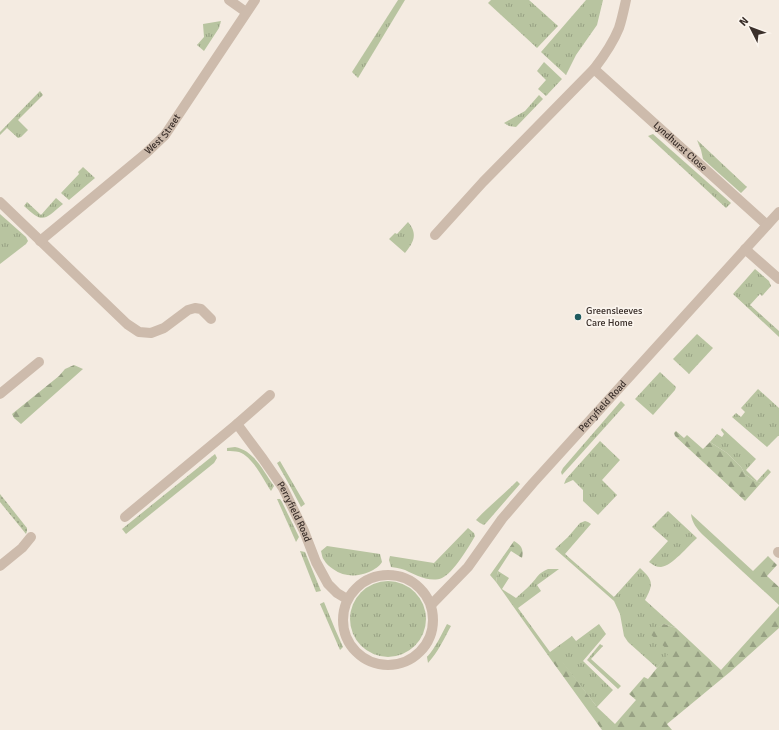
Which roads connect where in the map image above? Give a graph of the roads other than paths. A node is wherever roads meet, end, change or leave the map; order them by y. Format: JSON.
{"nodes":[{"id":1,"x":229,"y":0,"type":"edge"},
{"id":2,"x":255,"y":0,"type":"edge"},
{"id":3,"x":626,"y":0,"type":"edge"},
{"id":4,"x":246,"y":12,"type":"junction"},
{"id":5,"x":594,"y":69,"type":"junction"},
{"id":6,"x":0,"y":202,"type":"edge"},
{"id":7,"x":779,"y":212,"type":"edge"},
{"id":8,"x":767,"y":225,"type":"junction"},
{"id":9,"x":434,"y":235,"type":"dead end"},
{"id":10,"x":40,"y":241,"type":"junction"},
{"id":11,"x":745,"y":249,"type":"junction"},
{"id":12,"x":778,"y":279,"type":"edge"},
{"id":13,"x":211,"y":319,"type":"dead end"},
{"id":14,"x":39,"y":362,"type":"dead end"},
{"id":15,"x":0,"y":394,"type":"edge"},
{"id":16,"x":270,"y":395,"type":"dead end"},
{"id":17,"x":237,"y":424,"type":"junction"},
{"id":18,"x":125,"y":517,"type":"dead end"},
{"id":19,"x":31,"y":537,"type":"dead end"},
{"id":20,"x":0,"y":566,"type":"edge"},
{"id":21,"x":347,"y":599,"type":"junction"},
{"id":22,"x":431,"y":605,"type":"junction"}],
"edges":[{"from":1,"to":4,"type":"street"},
{"from":2,"to":4,"type":"street","name":"West Street"},
{"from":3,"to":5,"type":"street"},
{"from":4,"to":10,"type":"street","name":"West Street"},
{"from":5,"to":8,"type":"street","name":"Lyndhurst Close"},
{"from":5,"to":9,"type":"street"},
{"from":6,"to":10,"type":"street"},
{"from":7,"to":8,"type":"street","name":"Perryfield Road"},
{"from":8,"to":11,"type":"street","name":"Perryfield Road"},
{"from":10,"to":13,"type":"street"},
{"from":11,"to":12,"type":"street"},
{"from":11,"to":22,"type":"street","name":"Perryfield Road"},
{"from":14,"to":15,"type":"street"},
{"from":16,"to":17,"type":"street"},
{"from":17,"to":18,"type":"street"},
{"from":17,"to":21,"type":"street","name":"Perryfield Road"},
{"from":19,"to":20,"type":"street"},
{"from":21,"to":22,"type":"street"},
{"from":21,"to":22,"type":"street"}]}
